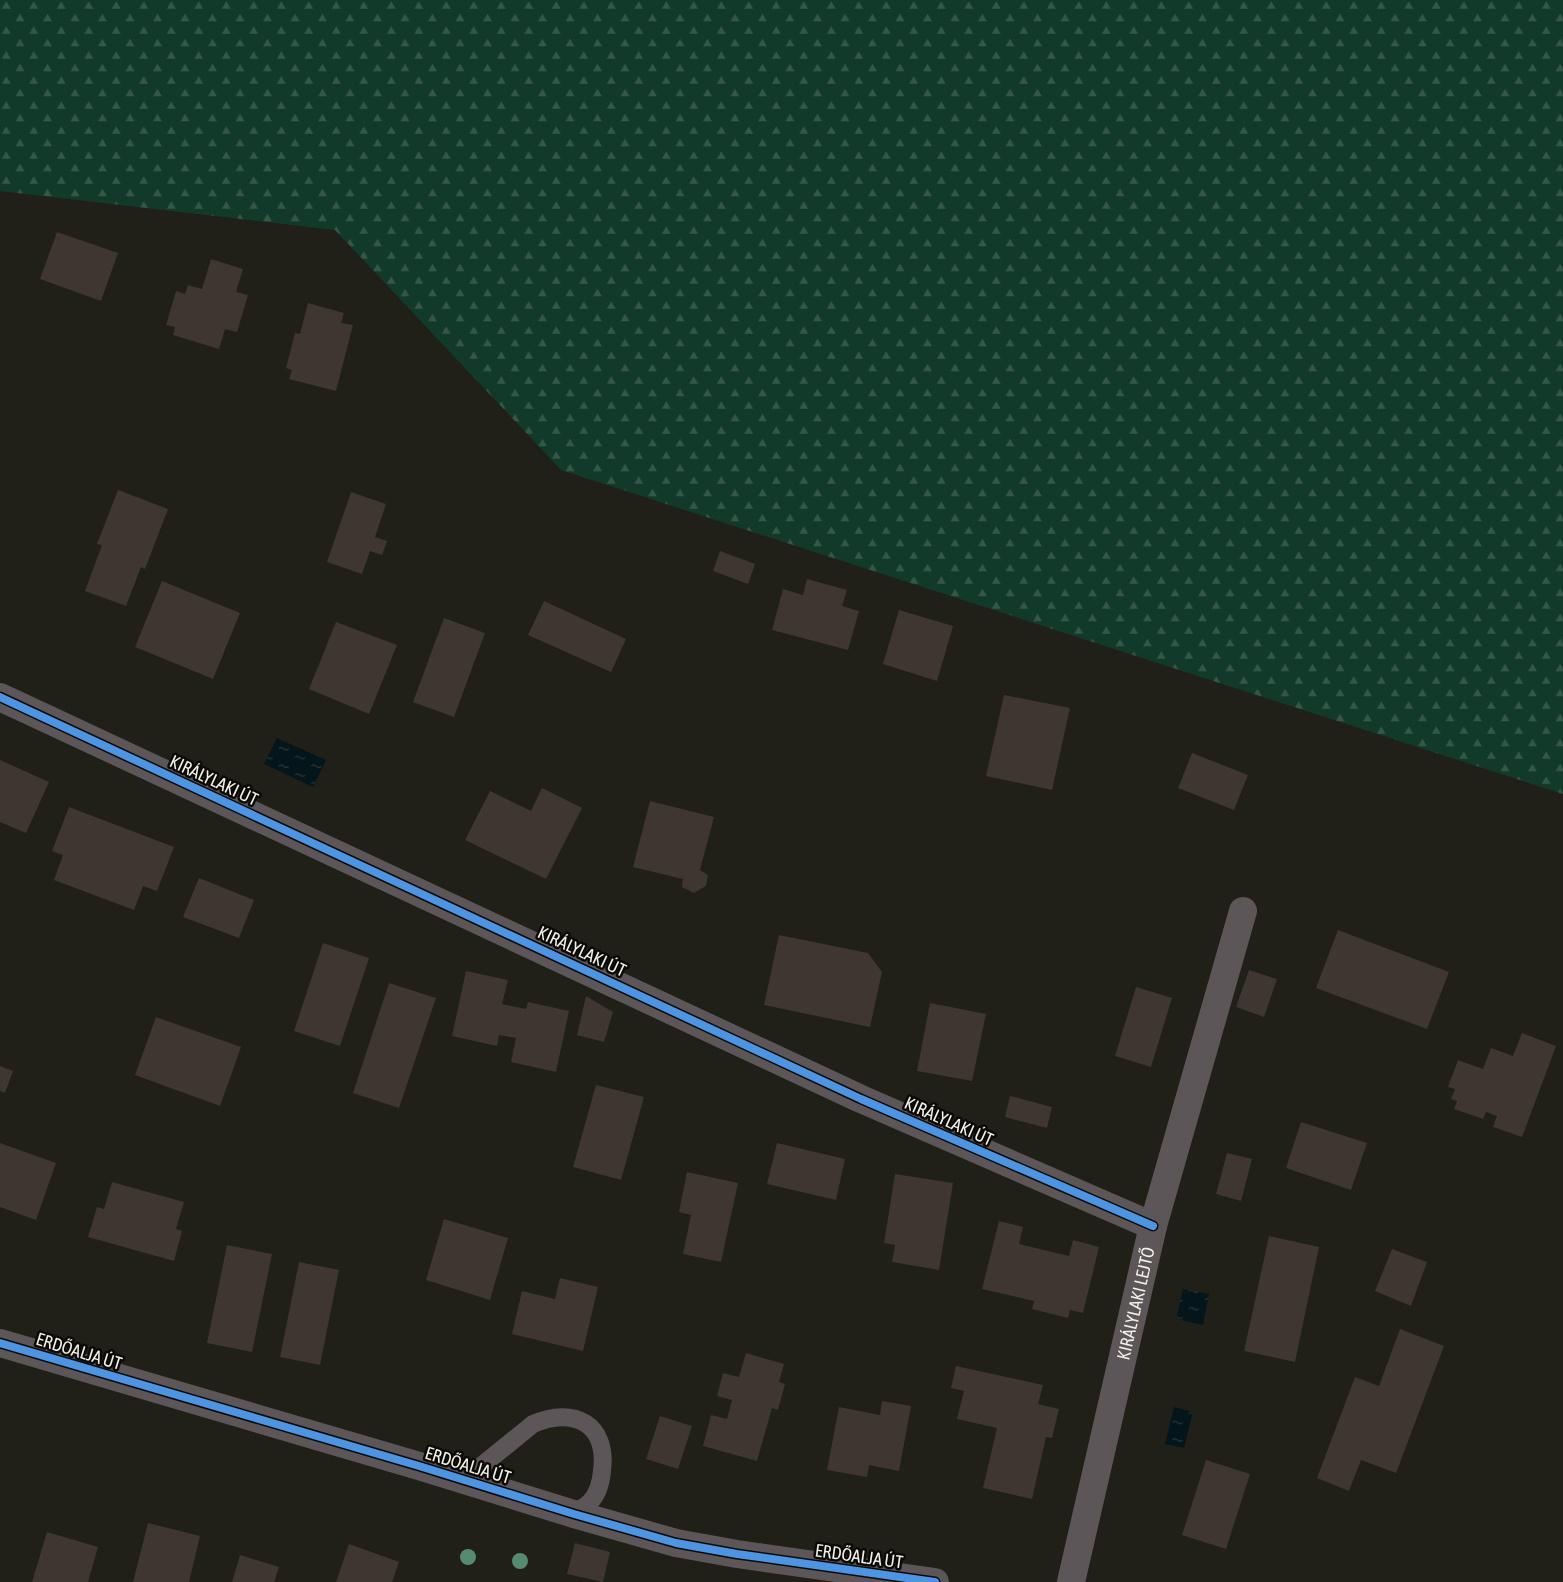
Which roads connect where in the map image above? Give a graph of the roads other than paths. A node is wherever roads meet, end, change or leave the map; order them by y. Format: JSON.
{"nodes":[{"id":1,"x":0,"y":697,"type":"edge"},
{"id":2,"x":1243,"y":911,"type":"dead end"},
{"id":3,"x":1153,"y":1226,"type":"junction"},
{"id":4,"x":0,"y":1343,"type":"edge"},
{"id":5,"x":464,"y":1480,"type":"junction"},
{"id":6,"x":574,"y":1514,"type":"junction"},
{"id":7,"x":935,"y":1582,"type":"edge"},
{"id":8,"x":1071,"y":1582,"type":"edge"}],
"edges":[{"from":1,"to":3,"type":"street","name":"KIRÁLYLAKI ÚT"},
{"from":2,"to":3,"type":"street","name":"KIRÁLYLAKI LEJTŐ"},
{"from":3,"to":8,"type":"street","name":"KIRÁLYLAKI LEJTŐ"},
{"from":4,"to":5,"type":"street","name":"ERDŐALJA ÚT"},
{"from":5,"to":6,"type":"street","name":"ERDŐALJA ÚT"},
{"from":5,"to":6,"type":"lane"},
{"from":6,"to":7,"type":"street","name":"ERDŐALJA ÚT"}]}
